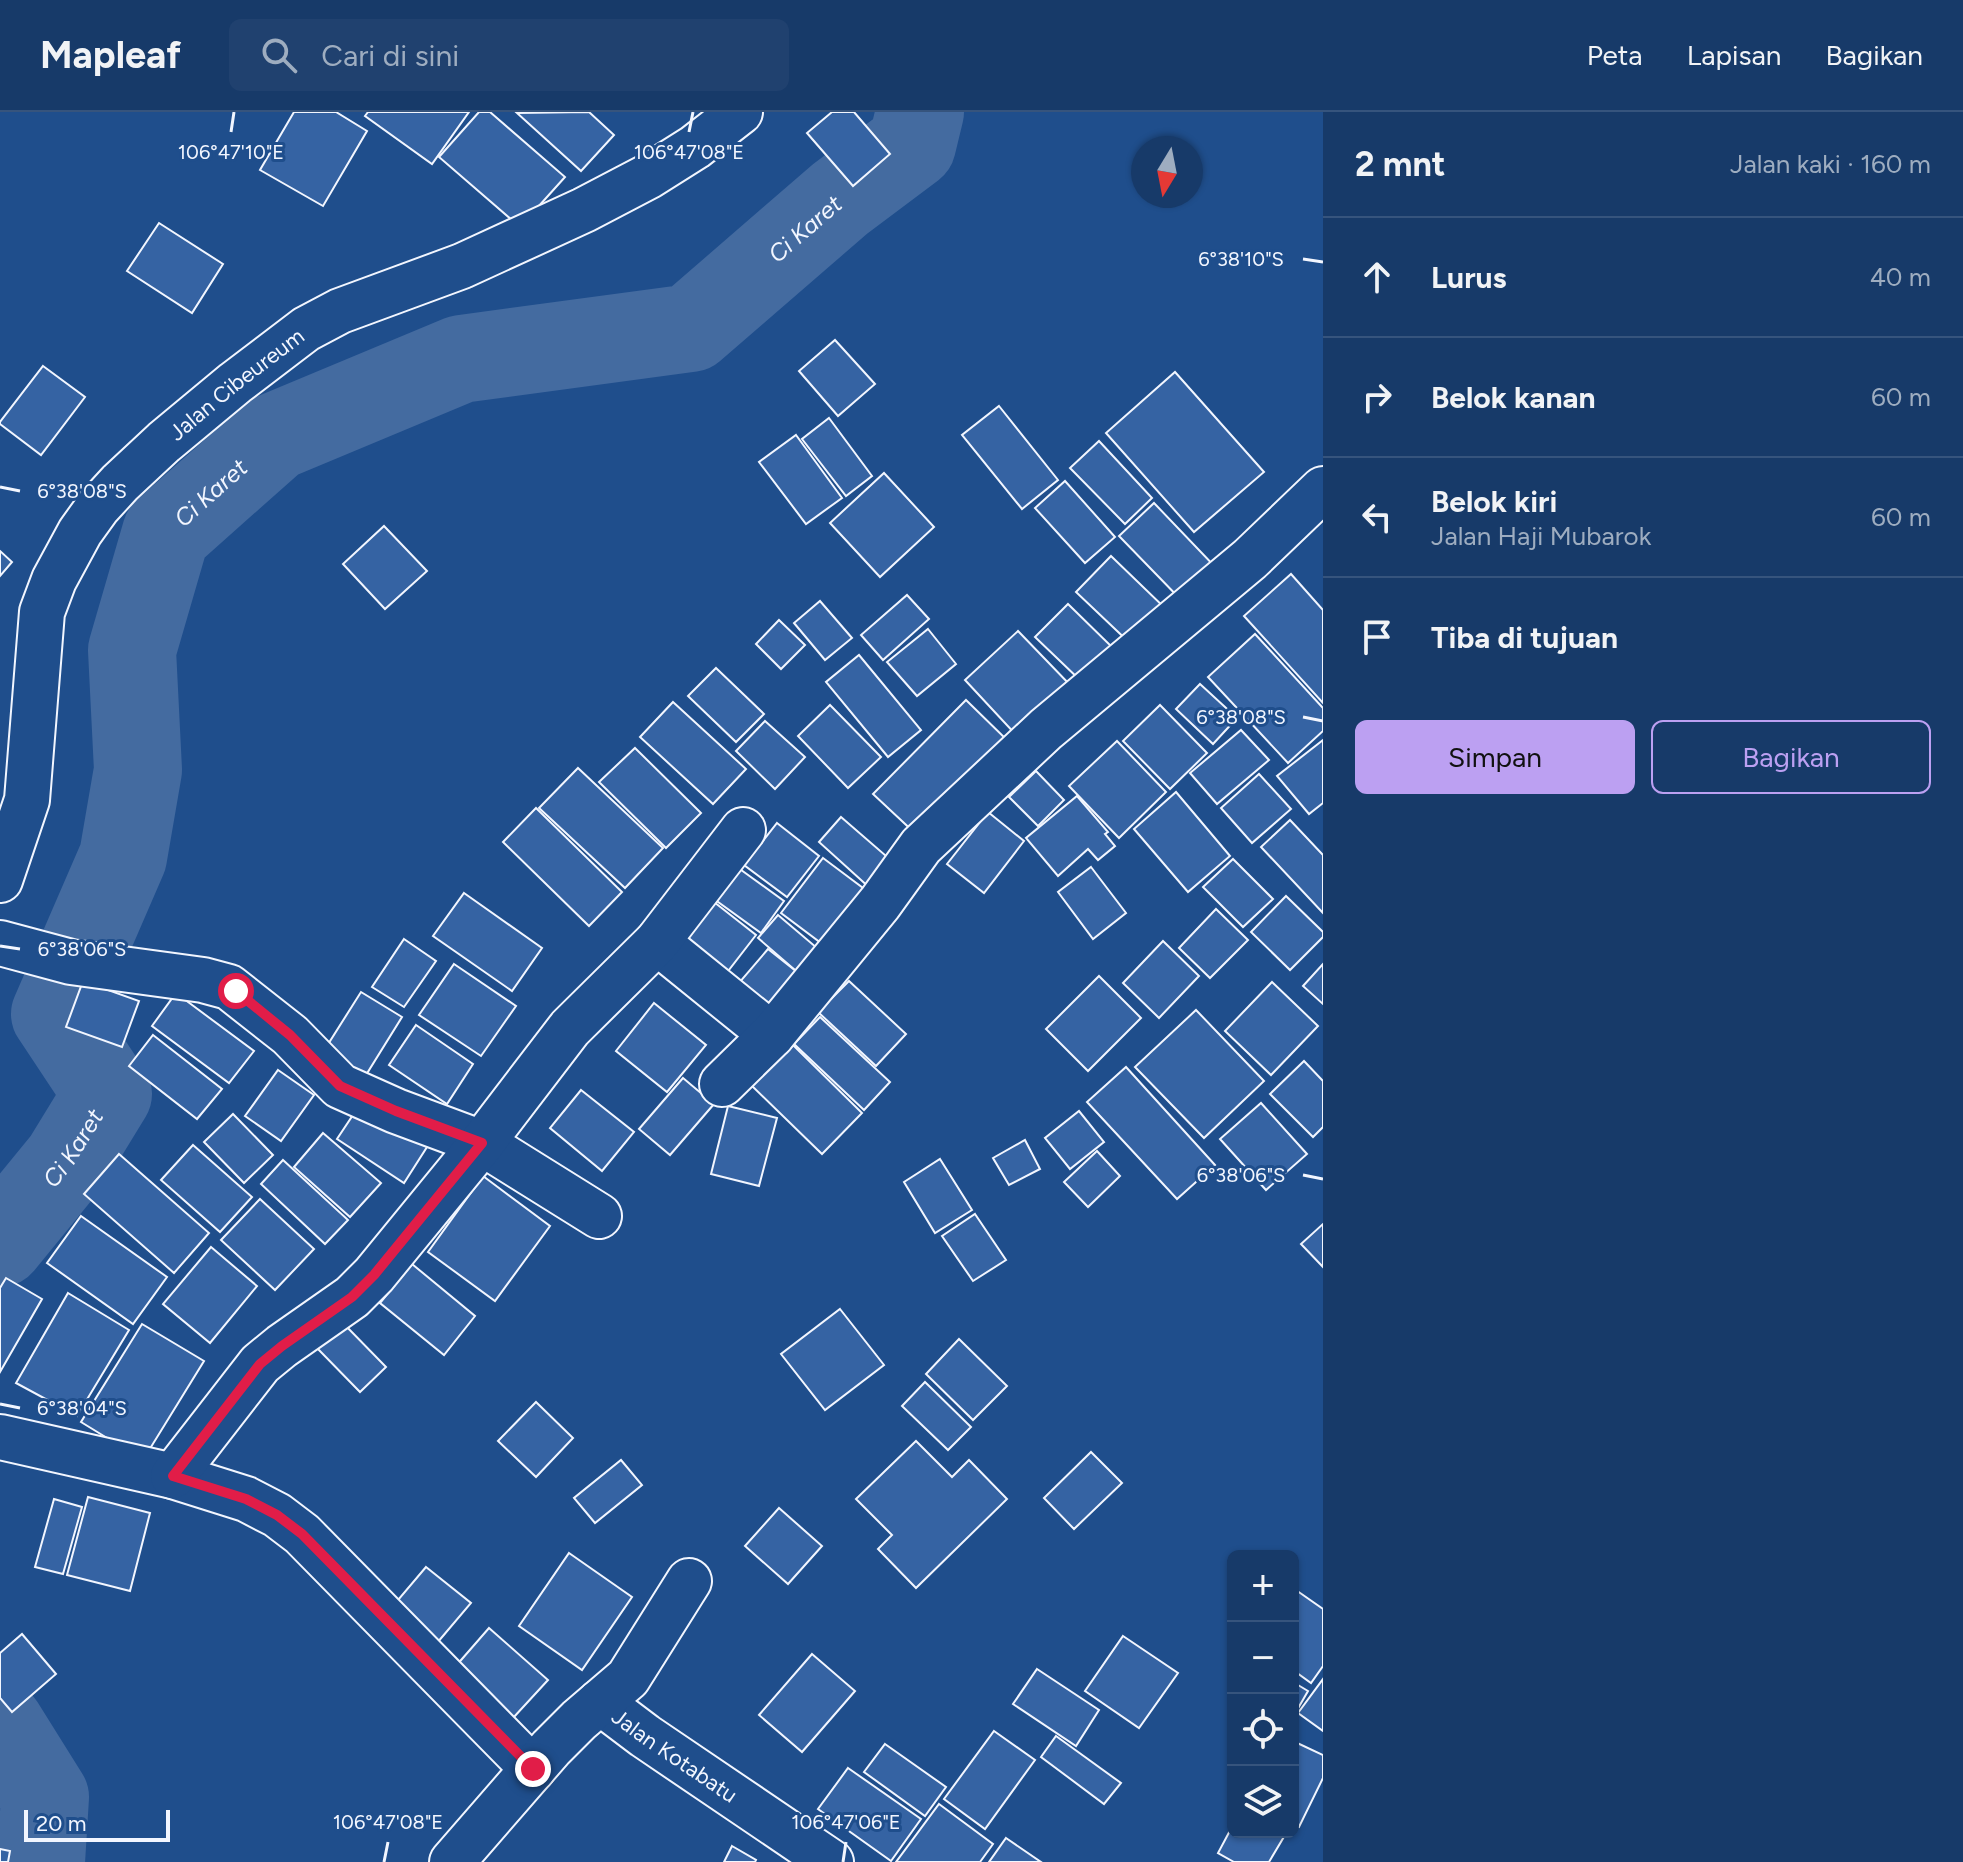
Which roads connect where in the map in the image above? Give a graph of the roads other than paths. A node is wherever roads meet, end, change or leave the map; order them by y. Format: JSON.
{"nodes":[{"id":1,"x":740,"y":112,"type":"edge"},
{"id":2,"x":1323,"y":489,"type":"edge"},
{"id":3,"x":13,"y":799,"type":"edge"},
{"id":4,"x":743,"y":830,"type":"dead end"},
{"id":5,"x":0,"y":880,"type":"edge"},
{"id":6,"x":657,"y":942,"type":"junction"},
{"id":7,"x":0,"y":943,"type":"edge"},
{"id":8,"x":772,"y":1035,"type":"junction"},
{"id":9,"x":722,"y":1084,"type":"dead end"},
{"id":10,"x":482,"y":1143,"type":"junction"},
{"id":11,"x":599,"y":1216,"type":"dead end"},
{"id":12,"x":0,"y":1437,"type":"edge"},
{"id":13,"x":173,"y":1476,"type":"junction"},
{"id":14,"x":689,"y":1581,"type":"dead end"},
{"id":15,"x":600,"y":1702,"type":"junction"},
{"id":16,"x":533,"y":1769,"type":"junction"},
{"id":17,"x":452,"y":1862,"type":"edge"},
{"id":18,"x":831,"y":1862,"type":"edge"}],
"edges":[{"from":1,"to":3,"type":"street","name":"Jalan Cibeureum"},
{"from":2,"to":8,"type":"street"},
{"from":3,"to":5,"type":"street","name":"Jalan Cibeureum"},
{"from":4,"to":6,"type":"street"},
{"from":6,"to":8,"type":"street"},
{"from":6,"to":10,"type":"street"},
{"from":7,"to":10,"type":"street"},
{"from":8,"to":9,"type":"street"},
{"from":10,"to":11,"type":"street"},
{"from":10,"to":13,"type":"street"},
{"from":12,"to":13,"type":"street"},
{"from":13,"to":16,"type":"street"},
{"from":14,"to":15,"type":"street"},
{"from":15,"to":16,"type":"street"},
{"from":15,"to":18,"type":"street","name":"Jalan Kotabatu"},
{"from":16,"to":17,"type":"street"}]}
